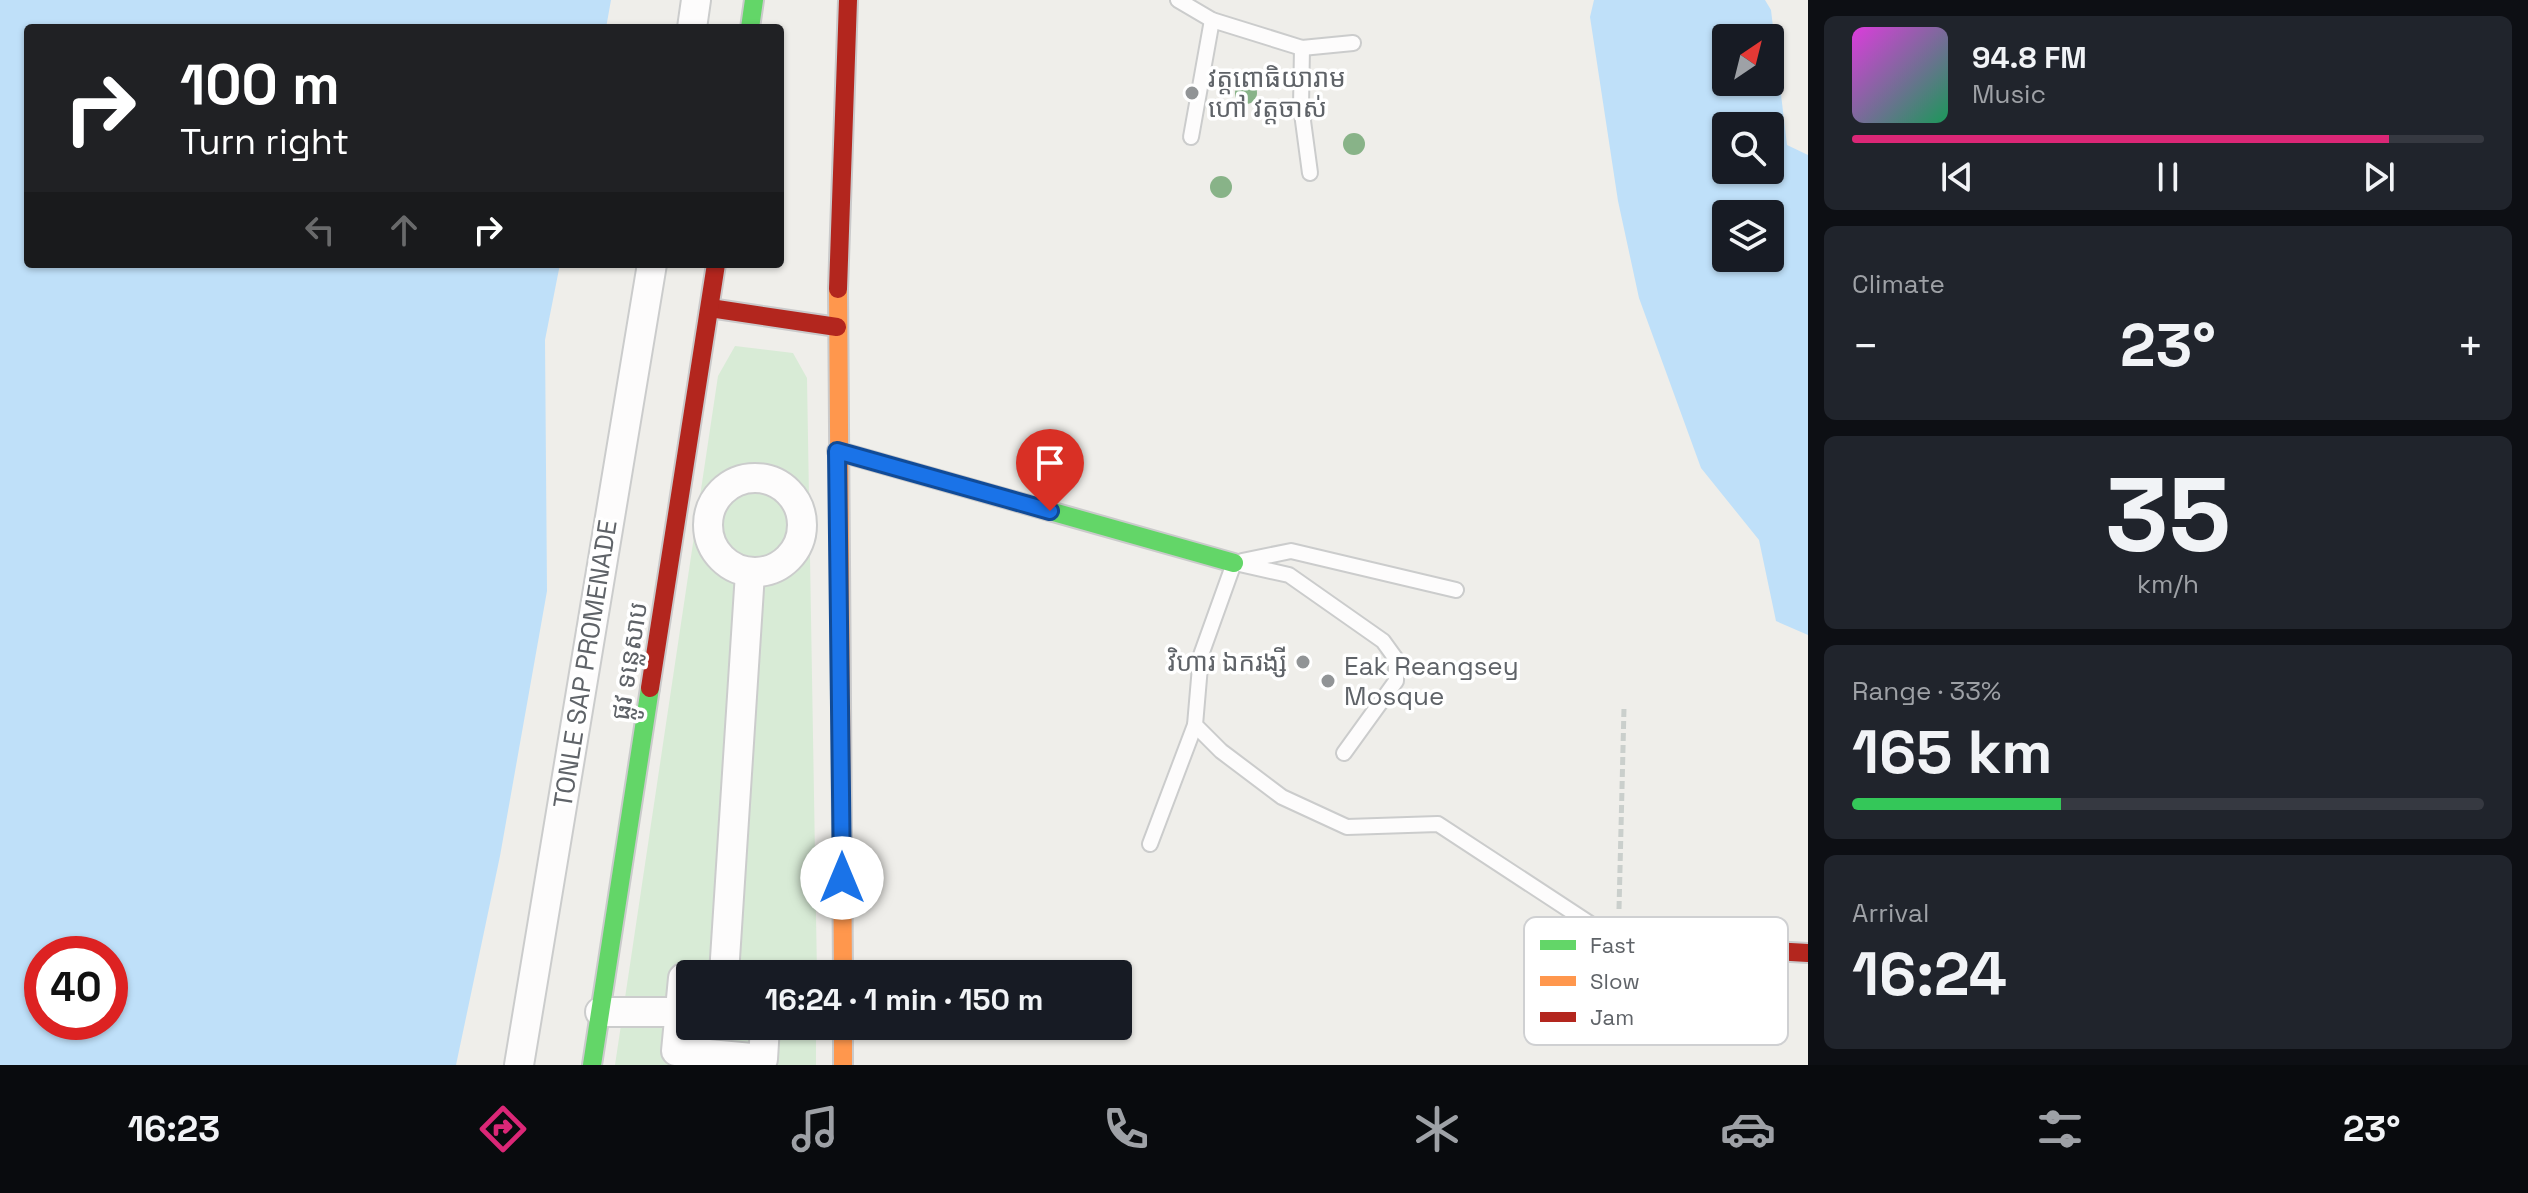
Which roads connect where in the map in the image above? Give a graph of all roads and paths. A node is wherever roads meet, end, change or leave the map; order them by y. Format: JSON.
{"nodes":[{"id":1,"x":696,"y":0,"type":"edge"},
{"id":2,"x":754,"y":0,"type":"edge"},
{"id":3,"x":848,"y":0,"type":"edge"},
{"id":4,"x":1178,"y":0,"type":"edge"},
{"id":5,"x":1212,"y":20,"type":"junction"},
{"id":6,"x":693,"y":24,"type":"edge"},
{"id":7,"x":751,"y":24,"type":"edge"},
{"id":8,"x":1353,"y":43,"type":"dead end"},
{"id":9,"x":1302,"y":48,"type":"junction"},
{"id":10,"x":1191,"y":137,"type":"dead end"},
{"id":11,"x":1310,"y":173,"type":"dead end"},
{"id":12,"x":651,"y":268,"type":"edge"},
{"id":13,"x":715,"y":268,"type":"edge"},
{"id":14,"x":710,"y":308,"type":"junction"},
{"id":15,"x":837,"y":327,"type":"junction"},
{"id":16,"x":837,"y":451,"type":"junction"},
{"id":17,"x":679,"y":514,"type":"junction"},
{"id":18,"x":708,"y":520,"type":"junction"},
{"id":19,"x":840,"y":526,"type":"junction"},
{"id":20,"x":801,"y":527,"type":"junction"},
{"id":21,"x":1234,"y":563,"type":"junction"},
{"id":22,"x":750,"y":573,"type":"junction"},
{"id":23,"x":1456,"y":590,"type":"dead end"},
{"id":24,"x":1624,"y":708,"type":"dead end"},
{"id":25,"x":1195,"y":725,"type":"junction"},
{"id":26,"x":1344,"y":753,"type":"dead end"},
{"id":27,"x":1150,"y":844,"type":"dead end"},
{"id":28,"x":1580,"y":917,"type":"edge"},
{"id":29,"x":1619,"y":917,"type":"edge"},
{"id":30,"x":1788,"y":952,"type":"edge"},
{"id":31,"x":1808,"y":953,"type":"edge"},
{"id":32,"x":725,"y":960,"type":"edge"},
{"id":33,"x":843,"y":960,"type":"edge"},
{"id":34,"x":600,"y":1012,"type":"junction"},
{"id":35,"x":676,"y":1012,"type":"edge"},
{"id":36,"x":677,"y":1040,"type":"edge"},
{"id":37,"x":764,"y":1040,"type":"edge"},
{"id":38,"x":843,"y":1040,"type":"edge"},
{"id":39,"x":720,"y":1060,"type":"edge"},
{"id":40,"x":519,"y":1065,"type":"edge"},
{"id":41,"x":592,"y":1065,"type":"edge"},
{"id":42,"x":843,"y":1065,"type":"edge"}],
"edges":[{"from":1,"to":6,"type":"street"},
{"from":2,"to":7,"type":"street"},
{"from":3,"to":15,"type":"street"},
{"from":4,"to":5,"type":"lane"},
{"from":5,"to":9,"type":"lane"},
{"from":5,"to":10,"type":"lane"},
{"from":8,"to":9,"type":"lane"},
{"from":9,"to":11,"type":"lane"},
{"from":12,"to":40,"type":"street","name":"TONLE SAP PROMENADE"},
{"from":13,"to":14,"type":"street","name":"ផ្លូវ ទន្លេសាប"},
{"from":14,"to":15,"type":"street"},
{"from":14,"to":17,"type":"street","name":"ផ្លូវ ទន្លេសាប"},
{"from":15,"to":16,"type":"street"},
{"from":16,"to":19,"type":"street"},
{"from":16,"to":21,"type":"street"},
{"from":17,"to":18,"type":"street"},
{"from":17,"to":34,"type":"street","name":"ផ្លូវ ទន្លេសាប"},
{"from":18,"to":20,"type":"street"},
{"from":18,"to":22,"type":"street"},
{"from":19,"to":20,"type":"street"},
{"from":19,"to":33,"type":"street"},
{"from":20,"to":22,"type":"street"},
{"from":21,"to":23,"type":"lane"},
{"from":21,"to":25,"type":"lane"},
{"from":21,"to":26,"type":"lane"},
{"from":22,"to":32,"type":"street"},
{"from":24,"to":29,"type":"path"},
{"from":25,"to":27,"type":"lane"},
{"from":25,"to":28,"type":"lane"},
{"from":30,"to":31,"type":"street"},
{"from":34,"to":35,"type":"street"},
{"from":34,"to":41,"type":"street","name":"ផ្លូវ ទន្លេសាប"},
{"from":36,"to":39,"type":"street"},
{"from":37,"to":39,"type":"street"},
{"from":38,"to":42,"type":"street"}]}
